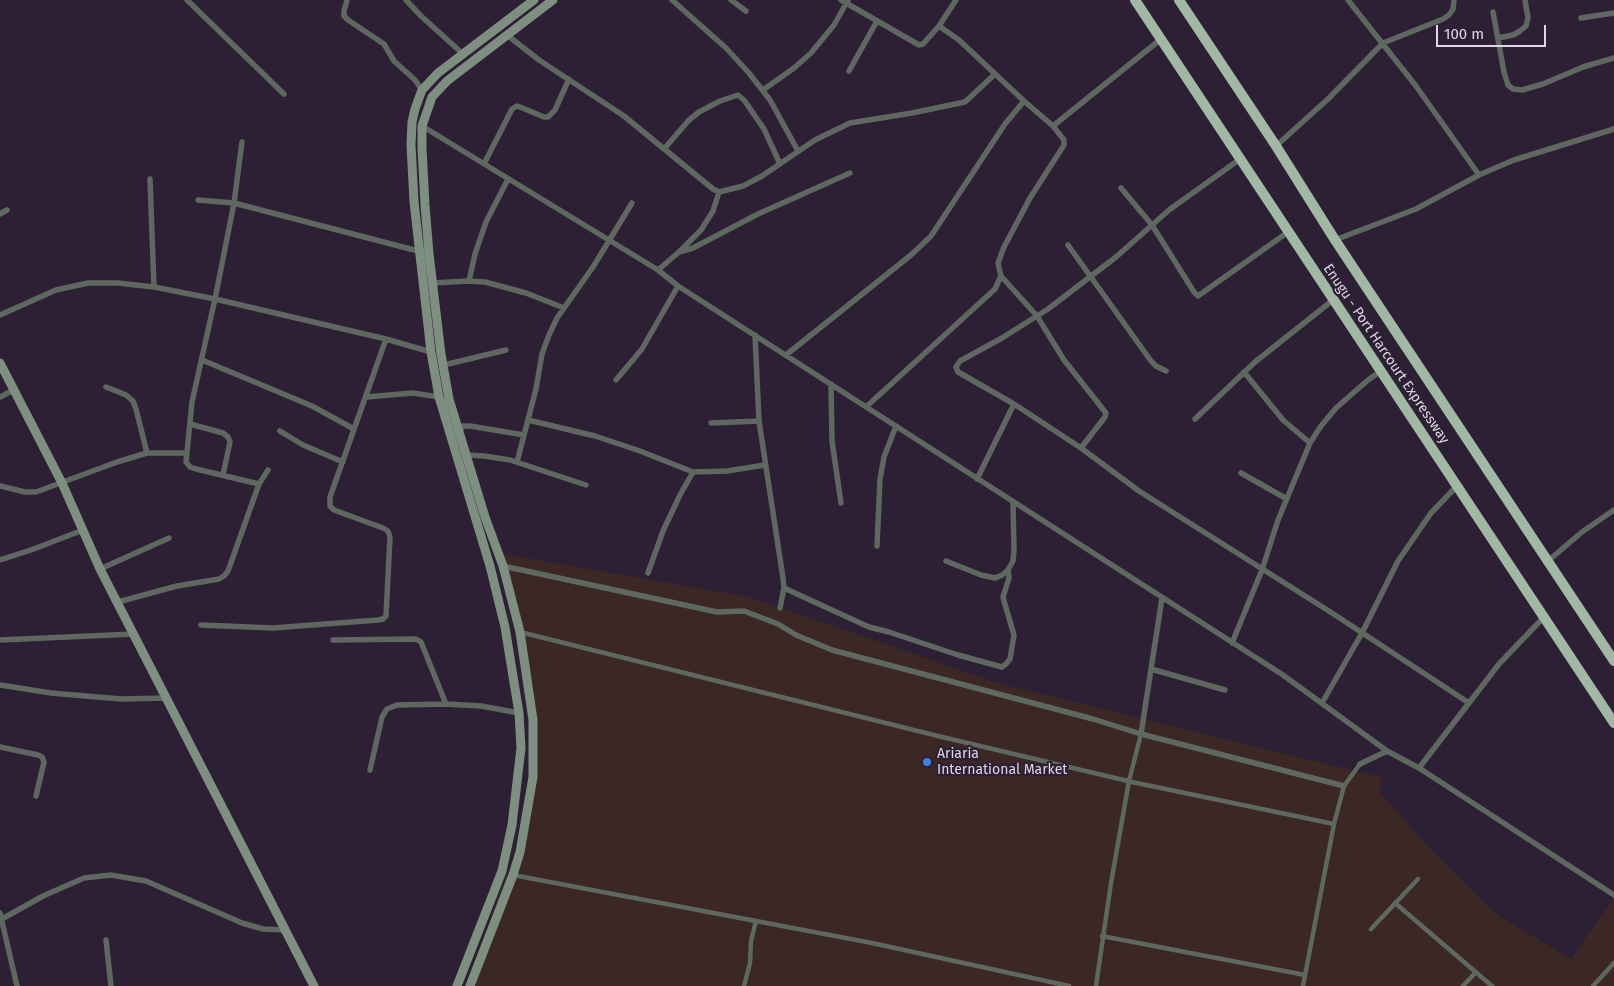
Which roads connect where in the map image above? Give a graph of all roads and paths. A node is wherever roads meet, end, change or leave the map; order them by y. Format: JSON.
{"nodes":[{"id":1,"x":188,"y":0,"type":"edge"},
{"id":2,"x":347,"y":0,"type":"edge"},
{"id":3,"x":406,"y":0,"type":"edge"},
{"id":4,"x":534,"y":0,"type":"edge"},
{"id":5,"x":553,"y":0,"type":"edge"},
{"id":6,"x":672,"y":0,"type":"edge"},
{"id":7,"x":731,"y":0,"type":"edge"},
{"id":8,"x":956,"y":0,"type":"edge"},
{"id":9,"x":1135,"y":0,"type":"edge"},
{"id":10,"x":1179,"y":0,"type":"edge"},
{"id":11,"x":1348,"y":0,"type":"edge"},
{"id":12,"x":1454,"y":0,"type":"edge"},
{"id":13,"x":1525,"y":0,"type":"edge"},
{"id":14,"x":845,"y":1,"type":"edge"},
{"id":15,"x":746,"y":12,"type":"dead end"},
{"id":16,"x":1493,"y":12,"type":"dead end"},
{"id":17,"x":1614,"y":13,"type":"edge"},
{"id":18,"x":1581,"y":18,"type":"dead end"},
{"id":19,"x":877,"y":21,"type":"junction"},
{"id":20,"x":939,"y":26,"type":"junction"},
{"id":21,"x":507,"y":35,"type":"junction"},
{"id":22,"x":1498,"y":38,"type":"junction"},
{"id":23,"x":1161,"y":39,"type":"junction"},
{"id":24,"x":1383,"y":44,"type":"junction"},
{"id":25,"x":463,"y":54,"type":"junction"},
{"id":26,"x":1614,"y":58,"type":"edge"},
{"id":27,"x":849,"y":71,"type":"dead end"},
{"id":28,"x":995,"y":74,"type":"junction"},
{"id":29,"x":570,"y":79,"type":"junction"},
{"id":30,"x":422,"y":90,"type":"junction"},
{"id":31,"x":763,"y":90,"type":"junction"},
{"id":32,"x":284,"y":94,"type":"dead end"},
{"id":33,"x":1024,"y":101,"type":"junction"},
{"id":34,"x":422,"y":126,"type":"junction"},
{"id":35,"x":1053,"y":126,"type":"junction"},
{"id":36,"x":1614,"y":129,"type":"edge"},
{"id":37,"x":242,"y":142,"type":"dead end"},
{"id":38,"x":1276,"y":146,"type":"junction"},
{"id":39,"x":664,"y":149,"type":"junction"},
{"id":40,"x":798,"y":151,"type":"junction"},
{"id":41,"x":1240,"y":159,"type":"junction"},
{"id":42,"x":484,"y":164,"type":"junction"},
{"id":43,"x":780,"y":164,"type":"junction"},
{"id":44,"x":850,"y":173,"type":"dead end"},
{"id":45,"x":1478,"y":175,"type":"junction"},
{"id":46,"x":150,"y":179,"type":"dead end"},
{"id":47,"x":508,"y":179,"type":"junction"},
{"id":48,"x":1121,"y":188,"type":"dead end"},
{"id":49,"x":719,"y":192,"type":"junction"},
{"id":50,"x":198,"y":200,"type":"dead end"},
{"id":51,"x":632,"y":203,"type":"dead end"},
{"id":52,"x":234,"y":204,"type":"junction"},
{"id":53,"x":7,"y":210,"type":"dead end"},
{"id":54,"x":0,"y":214,"type":"edge"},
{"id":55,"x":1152,"y":225,"type":"junction"},
{"id":56,"x":1288,"y":232,"type":"junction"},
{"id":57,"x":608,"y":240,"type":"junction"},
{"id":58,"x":1335,"y":240,"type":"junction"},
{"id":59,"x":1068,"y":245,"type":"dead end"},
{"id":60,"x":418,"y":251,"type":"junction"},
{"id":61,"x":679,"y":252,"type":"junction"},
{"id":62,"x":658,"y":270,"type":"junction"},
{"id":63,"x":1001,"y":276,"type":"junction"},
{"id":64,"x":1092,"y":276,"type":"junction"},
{"id":65,"x":469,"y":281,"type":"junction"},
{"id":66,"x":432,"y":284,"type":"junction"},
{"id":67,"x":678,"y":286,"type":"junction"},
{"id":68,"x":154,"y":288,"type":"junction"},
{"id":69,"x":216,"y":299,"type":"junction"},
{"id":70,"x":1334,"y":300,"type":"junction"},
{"id":71,"x":564,"y":308,"type":"junction"},
{"id":72,"x":0,"y":315,"type":"edge"},
{"id":73,"x":1037,"y":316,"type":"junction"},
{"id":74,"x":755,"y":335,"type":"junction"},
{"id":75,"x":386,"y":340,"type":"junction"},
{"id":76,"x":506,"y":350,"type":"dead end"},
{"id":77,"x":431,"y":352,"type":"junction"},
{"id":78,"x":786,"y":355,"type":"junction"},
{"id":79,"x":202,"y":360,"type":"junction"},
{"id":80,"x":0,"y":363,"type":"edge"},
{"id":81,"x":444,"y":365,"type":"junction"},
{"id":82,"x":1166,"y":371,"type":"dead end"},
{"id":83,"x":1381,"y":371,"type":"junction"},
{"id":84,"x":1244,"y":372,"type":"junction"},
{"id":85,"x":616,"y":380,"type":"dead end"},
{"id":86,"x":831,"y":384,"type":"junction"},
{"id":87,"x":106,"y":387,"type":"dead end"},
{"id":88,"x":14,"y":390,"type":"junction"},
{"id":89,"x":0,"y":397,"type":"edge"},
{"id":90,"x":366,"y":397,"type":"junction"},
{"id":91,"x":439,"y":397,"type":"junction"},
{"id":92,"x":1014,"y":404,"type":"junction"},
{"id":93,"x":866,"y":407,"type":"junction"},
{"id":94,"x":1195,"y":419,"type":"dead end"},
{"id":95,"x":528,"y":420,"type":"junction"},
{"id":96,"x":759,"y":421,"type":"junction"},
{"id":97,"x":711,"y":422,"type":"dead end"},
{"id":98,"x":190,"y":424,"type":"junction"},
{"id":99,"x":896,"y":426,"type":"junction"},
{"id":100,"x":354,"y":429,"type":"junction"},
{"id":101,"x":280,"y":431,"type":"dead end"},
{"id":102,"x":460,"y":432,"type":"junction"},
{"id":103,"x":524,"y":435,"type":"junction"},
{"id":104,"x":1310,"y":443,"type":"junction"},
{"id":105,"x":1082,"y":448,"type":"junction"},
{"id":106,"x":147,"y":453,"type":"junction"},
{"id":107,"x":186,"y":453,"type":"junction"},
{"id":108,"x":467,"y":455,"type":"junction"},
{"id":109,"x":343,"y":462,"type":"junction"},
{"id":110,"x":517,"y":462,"type":"junction"},
{"id":111,"x":765,"y":465,"type":"junction"},
{"id":112,"x":268,"y":470,"type":"dead end"},
{"id":113,"x":693,"y":472,"type":"junction"},
{"id":114,"x":1241,"y":473,"type":"dead end"},
{"id":115,"x":223,"y":475,"type":"junction"},
{"id":116,"x":977,"y":479,"type":"junction"},
{"id":117,"x":62,"y":483,"type":"junction"},
{"id":118,"x":259,"y":484,"type":"junction"},
{"id":119,"x":586,"y":485,"type":"dead end"},
{"id":120,"x":0,"y":486,"type":"edge"},
{"id":121,"x":1457,"y":486,"type":"junction"},
{"id":122,"x":1287,"y":499,"type":"junction"},
{"id":123,"x":1013,"y":502,"type":"junction"},
{"id":124,"x":841,"y":503,"type":"dead end"},
{"id":125,"x":1614,"y":510,"type":"edge"},
{"id":126,"x":83,"y":530,"type":"junction"},
{"id":127,"x":169,"y":538,"type":"dead end"},
{"id":128,"x":877,"y":546,"type":"dead end"},
{"id":129,"x":0,"y":560,"type":"edge"},
{"id":130,"x":946,"y":561,"type":"dead end"},
{"id":131,"x":1548,"y":561,"type":"junction"},
{"id":132,"x":503,"y":566,"type":"junction"},
{"id":133,"x":100,"y":569,"type":"junction"},
{"id":134,"x":1008,"y":570,"type":"junction"},
{"id":135,"x":1262,"y":570,"type":"junction"},
{"id":136,"x":648,"y":572,"type":"dead end"},
{"id":137,"x":784,"y":588,"type":"junction"},
{"id":138,"x":1162,"y":598,"type":"junction"},
{"id":139,"x":118,"y":602,"type":"junction"},
{"id":140,"x":780,"y":608,"type":"dead end"},
{"id":141,"x":1544,"y":617,"type":"junction"},
{"id":142,"x":201,"y":625,"type":"dead end"},
{"id":143,"x":520,"y":632,"type":"junction"},
{"id":144,"x":1362,"y":633,"type":"junction"},
{"id":145,"x":134,"y":634,"type":"junction"},
{"id":146,"x":0,"y":640,"type":"edge"},
{"id":147,"x":333,"y":640,"type":"dead end"},
{"id":148,"x":1232,"y":643,"type":"junction"},
{"id":149,"x":1614,"y":661,"type":"edge"},
{"id":150,"x":1151,"y":669,"type":"junction"},
{"id":151,"x":0,"y":685,"type":"edge"},
{"id":152,"x":1225,"y":690,"type":"dead end"},
{"id":153,"x":168,"y":698,"type":"junction"},
{"id":154,"x":1322,"y":703,"type":"junction"},
{"id":155,"x":1469,"y":703,"type":"junction"},
{"id":156,"x":446,"y":704,"type":"junction"},
{"id":157,"x":519,"y":714,"type":"junction"},
{"id":158,"x":1614,"y":722,"type":"edge"},
{"id":159,"x":1141,"y":734,"type":"junction"},
{"id":160,"x":0,"y":747,"type":"edge"},
{"id":161,"x":1387,"y":751,"type":"junction"},
{"id":162,"x":1360,"y":764,"type":"joint"},
{"id":163,"x":1419,"y":768,"type":"junction"},
{"id":164,"x":370,"y":770,"type":"dead end"},
{"id":165,"x":1129,"y":781,"type":"junction"},
{"id":166,"x":1344,"y":786,"type":"junction"},
{"id":167,"x":36,"y":796,"type":"dead end"},
{"id":168,"x":1334,"y":824,"type":"junction"},
{"id":169,"x":514,"y":875,"type":"junction"},
{"id":170,"x":1418,"y":879,"type":"dead end"},
{"id":171,"x":1614,"y":894,"type":"edge"},
{"id":172,"x":1396,"y":903,"type":"junction"},
{"id":173,"x":0,"y":917,"type":"edge"},
{"id":174,"x":756,"y":921,"type":"junction"},
{"id":175,"x":1371,"y":929,"type":"dead end"},
{"id":176,"x":285,"y":930,"type":"junction"},
{"id":177,"x":1102,"y":936,"type":"junction"},
{"id":178,"x":106,"y":940,"type":"dead end"},
{"id":179,"x":1614,"y":964,"type":"edge"},
{"id":180,"x":1476,"y":972,"type":"junction"},
{"id":181,"x":1305,"y":975,"type":"junction"},
{"id":182,"x":16,"y":986,"type":"edge"},
{"id":183,"x":111,"y":986,"type":"edge"},
{"id":184,"x":314,"y":986,"type":"edge"},
{"id":185,"x":457,"y":986,"type":"edge"},
{"id":186,"x":470,"y":986,"type":"edge"},
{"id":187,"x":744,"y":986,"type":"edge"},
{"id":188,"x":1069,"y":986,"type":"edge"},
{"id":189,"x":1096,"y":986,"type":"edge"},
{"id":190,"x":1303,"y":986,"type":"edge"},
{"id":191,"x":1463,"y":986,"type":"edge"},
{"id":192,"x":1492,"y":986,"type":"edge"},
{"id":193,"x":1593,"y":986,"type":"edge"}],
"edges":[{"from":1,"to":32,"type":"street"},
{"from":2,"to":30,"type":"street"},
{"from":3,"to":25,"type":"street"},
{"from":4,"to":25,"type":"main road"},
{"from":5,"to":21,"type":"main road"},
{"from":6,"to":31,"type":"street"},
{"from":7,"to":15,"type":"street"},
{"from":8,"to":20,"type":"street"},
{"from":9,"to":23,"type":"highway","name":"Enugu - Port Harcourt Expressway"},
{"from":10,"to":38,"type":"highway","name":"Enugu - Port Harcourt Expressway"},
{"from":11,"to":24,"type":"street"},
{"from":12,"to":24,"type":"street"},
{"from":13,"to":22,"type":"street"},
{"from":14,"to":19,"type":"street"},
{"from":14,"to":31,"type":"street"},
{"from":16,"to":22,"type":"street"},
{"from":17,"to":18,"type":"street"},
{"from":19,"to":20,"type":"street"},
{"from":19,"to":27,"type":"street"},
{"from":20,"to":28,"type":"street"},
{"from":21,"to":29,"type":"street"},
{"from":21,"to":34,"type":"main road"},
{"from":22,"to":26,"type":"street"},
{"from":23,"to":35,"type":"street"},
{"from":23,"to":41,"type":"highway","name":"Enugu - Port Harcourt Expressway"},
{"from":24,"to":38,"type":"street"},
{"from":24,"to":45,"type":"street"},
{"from":25,"to":30,"type":"main road"},
{"from":28,"to":33,"type":"street"},
{"from":28,"to":40,"type":"street"},
{"from":29,"to":39,"type":"street"},
{"from":29,"to":42,"type":"street"},
{"from":30,"to":60,"type":"main road"},
{"from":31,"to":40,"type":"street"},
{"from":33,"to":35,"type":"street"},
{"from":33,"to":78,"type":"street"},
{"from":34,"to":42,"type":"street"},
{"from":34,"to":66,"type":"main road"},
{"from":35,"to":63,"type":"street"},
{"from":36,"to":45,"type":"street"},
{"from":37,"to":52,"type":"street"},
{"from":38,"to":58,"type":"highway","name":"Enugu - Port Harcourt Expressway"},
{"from":39,"to":43,"type":"street"},
{"from":39,"to":49,"type":"street"},
{"from":40,"to":43,"type":"street"},
{"from":41,"to":55,"type":"street"},
{"from":41,"to":56,"type":"highway","name":"Enugu - Port Harcourt Expressway"},
{"from":42,"to":47,"type":"street"},
{"from":43,"to":49,"type":"street"},
{"from":44,"to":61,"type":"street"},
{"from":45,"to":58,"type":"street"},
{"from":46,"to":68,"type":"street"},
{"from":47,"to":57,"type":"street"},
{"from":47,"to":65,"type":"street"},
{"from":48,"to":55,"type":"street"},
{"from":49,"to":61,"type":"street"},
{"from":50,"to":52,"type":"street"},
{"from":51,"to":57,"type":"street"},
{"from":52,"to":60,"type":"street"},
{"from":52,"to":69,"type":"street"},
{"from":53,"to":54,"type":"street"},
{"from":55,"to":56,"type":"street"},
{"from":55,"to":64,"type":"street"},
{"from":56,"to":70,"type":"highway","name":"Enugu - Port Harcourt Expressway"},
{"from":57,"to":62,"type":"street"},
{"from":57,"to":71,"type":"street"},
{"from":58,"to":131,"type":"highway","name":"Enugu - Port Harcourt Expressway"},
{"from":59,"to":64,"type":"street"},
{"from":60,"to":77,"type":"main road"},
{"from":61,"to":62,"type":"street"},
{"from":62,"to":67,"type":"street"},
{"from":63,"to":73,"type":"street"},
{"from":63,"to":93,"type":"street"},
{"from":64,"to":73,"type":"street"},
{"from":64,"to":82,"type":"street"},
{"from":65,"to":66,"type":"street"},
{"from":65,"to":71,"type":"street"},
{"from":66,"to":81,"type":"main road"},
{"from":67,"to":74,"type":"street"},
{"from":67,"to":85,"type":"street"},
{"from":68,"to":69,"type":"street"},
{"from":68,"to":72,"type":"street"},
{"from":69,"to":75,"type":"street"},
{"from":69,"to":79,"type":"street"},
{"from":70,"to":83,"type":"highway","name":"Enugu - Port Harcourt Expressway"},
{"from":70,"to":84,"type":"street"},
{"from":71,"to":95,"type":"street"},
{"from":73,"to":92,"type":"street"},
{"from":73,"to":105,"type":"street"},
{"from":74,"to":78,"type":"street"},
{"from":74,"to":96,"type":"street"},
{"from":75,"to":77,"type":"street"},
{"from":75,"to":90,"type":"street"},
{"from":76,"to":81,"type":"street"},
{"from":77,"to":91,"type":"main road"},
{"from":78,"to":86,"type":"street"},
{"from":79,"to":98,"type":"street"},
{"from":79,"to":100,"type":"street"},
{"from":80,"to":88,"type":"main road"},
{"from":81,"to":102,"type":"main road"},
{"from":83,"to":104,"type":"street"},
{"from":83,"to":121,"type":"highway","name":"Enugu - Port Harcourt Expressway"},
{"from":84,"to":94,"type":"street"},
{"from":84,"to":104,"type":"street"},
{"from":86,"to":93,"type":"street"},
{"from":86,"to":124,"type":"street"},
{"from":87,"to":106,"type":"street"},
{"from":88,"to":89,"type":"street"},
{"from":88,"to":117,"type":"main road"},
{"from":90,"to":91,"type":"street"},
{"from":90,"to":100,"type":"street"},
{"from":91,"to":157,"type":"main road"},
{"from":92,"to":105,"type":"street"},
{"from":92,"to":116,"type":"street"},
{"from":93,"to":99,"type":"street"},
{"from":95,"to":103,"type":"street"},
{"from":95,"to":113,"type":"street"},
{"from":96,"to":97,"type":"street"},
{"from":96,"to":111,"type":"street"},
{"from":98,"to":107,"type":"street"},
{"from":98,"to":115,"type":"street"},
{"from":99,"to":116,"type":"street"},
{"from":99,"to":128,"type":"street"},
{"from":100,"to":109,"type":"street"},
{"from":101,"to":109,"type":"street"},
{"from":102,"to":103,"type":"street"},
{"from":102,"to":108,"type":"main road"},
{"from":103,"to":110,"type":"street"},
{"from":104,"to":122,"type":"street"},
{"from":105,"to":135,"type":"street"},
{"from":106,"to":107,"type":"street"},
{"from":106,"to":117,"type":"street"},
{"from":107,"to":115,"type":"street"},
{"from":108,"to":110,"type":"street"},
{"from":108,"to":132,"type":"main road"},
{"from":109,"to":142,"type":"street"},
{"from":110,"to":119,"type":"street"},
{"from":111,"to":113,"type":"street"},
{"from":111,"to":137,"type":"street"},
{"from":112,"to":118,"type":"street"},
{"from":113,"to":136,"type":"street"},
{"from":114,"to":122,"type":"street"},
{"from":115,"to":118,"type":"street"},
{"from":116,"to":123,"type":"street"},
{"from":117,"to":120,"type":"street"},
{"from":117,"to":126,"type":"main road"},
{"from":118,"to":139,"type":"street"},
{"from":121,"to":141,"type":"highway","name":"Enugu - Port Harcourt Expressway"},
{"from":121,"to":144,"type":"street"},
{"from":122,"to":135,"type":"street"},
{"from":123,"to":134,"type":"street"},
{"from":123,"to":138,"type":"street"},
{"from":125,"to":131,"type":"street"},
{"from":126,"to":129,"type":"street"},
{"from":126,"to":133,"type":"main road"},
{"from":127,"to":133,"type":"street"},
{"from":130,"to":134,"type":"street"},
{"from":131,"to":149,"type":"highway","name":"Enugu - Port Harcourt Expressway"},
{"from":132,"to":143,"type":"main road"},
{"from":132,"to":159,"type":"street"},
{"from":133,"to":139,"type":"main road"},
{"from":134,"to":137,"type":"street"},
{"from":135,"to":144,"type":"street"},
{"from":135,"to":148,"type":"street"},
{"from":137,"to":140,"type":"street"},
{"from":138,"to":148,"type":"street"},
{"from":138,"to":150,"type":"street"},
{"from":139,"to":145,"type":"main road"},
{"from":141,"to":155,"type":"street"},
{"from":141,"to":158,"type":"highway","name":"Enugu - Port Harcourt Expressway"},
{"from":143,"to":165,"type":"street"},
{"from":143,"to":169,"type":"main road"},
{"from":144,"to":154,"type":"street"},
{"from":144,"to":155,"type":"street"},
{"from":145,"to":146,"type":"street"},
{"from":145,"to":153,"type":"main road"},
{"from":147,"to":156,"type":"street"},
{"from":148,"to":154,"type":"street"},
{"from":150,"to":152,"type":"street"},
{"from":150,"to":159,"type":"street"},
{"from":151,"to":153,"type":"street"},
{"from":153,"to":176,"type":"main road"},
{"from":154,"to":161,"type":"street"},
{"from":155,"to":163,"type":"street"},
{"from":156,"to":157,"type":"street"},
{"from":156,"to":164,"type":"street"},
{"from":157,"to":185,"type":"main road"},
{"from":159,"to":165,"type":"street"},
{"from":159,"to":166,"type":"street"},
{"from":160,"to":167,"type":"street"},
{"from":161,"to":162,"type":"street"},
{"from":161,"to":163,"type":"street"},
{"from":162,"to":166,"type":"street"},
{"from":163,"to":171,"type":"street"},
{"from":165,"to":168,"type":"street"},
{"from":165,"to":177,"type":"street"},
{"from":166,"to":168,"type":"street"},
{"from":168,"to":181,"type":"street"},
{"from":169,"to":174,"type":"street"},
{"from":169,"to":186,"type":"main road"},
{"from":170,"to":172,"type":"street"},
{"from":172,"to":175,"type":"street"},
{"from":172,"to":180,"type":"street"},
{"from":173,"to":176,"type":"street"},
{"from":173,"to":182,"type":"street"},
{"from":174,"to":187,"type":"street"},
{"from":174,"to":188,"type":"street"},
{"from":176,"to":184,"type":"main road"},
{"from":177,"to":181,"type":"street"},
{"from":177,"to":189,"type":"street"},
{"from":178,"to":183,"type":"street"},
{"from":179,"to":193,"type":"street"},
{"from":180,"to":191,"type":"street"},
{"from":180,"to":192,"type":"street"},
{"from":181,"to":190,"type":"street"}]}
